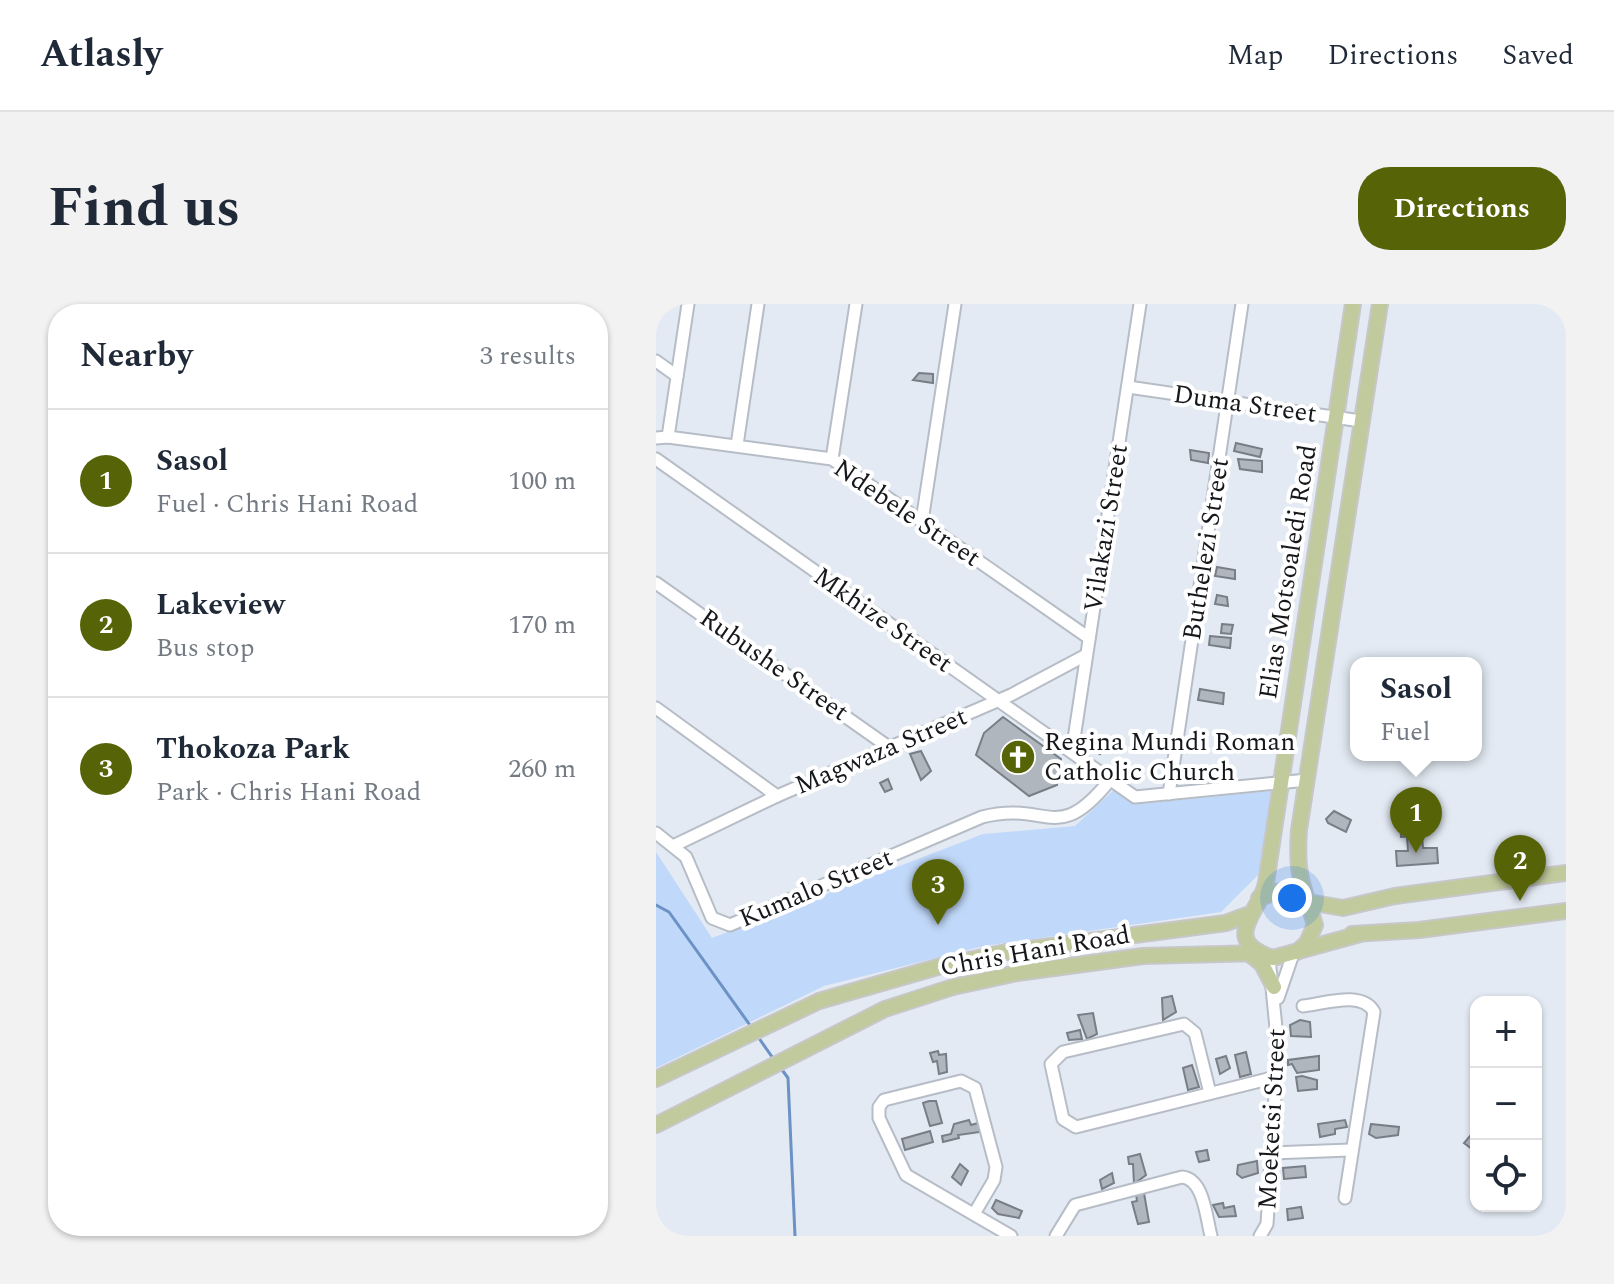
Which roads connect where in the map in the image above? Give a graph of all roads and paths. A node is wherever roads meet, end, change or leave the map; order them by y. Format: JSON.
{"nodes":[{"id":1,"x":688,"y":304,"type":"edge"},
{"id":2,"x":758,"y":304,"type":"edge"},
{"id":3,"x":856,"y":304,"type":"edge"},
{"id":4,"x":955,"y":304,"type":"edge"},
{"id":5,"x":1140,"y":304,"type":"edge"},
{"id":6,"x":1242,"y":304,"type":"edge"},
{"id":7,"x":1353,"y":304,"type":"edge"},
{"id":8,"x":1380,"y":304,"type":"edge"},
{"id":9,"x":656,"y":361,"type":"edge"},
{"id":10,"x":677,"y":376,"type":"junction"},
{"id":11,"x":1128,"y":387,"type":"junction"},
{"id":12,"x":1229,"y":401,"type":"junction"},
{"id":13,"x":1335,"y":418,"type":"junction"},
{"id":14,"x":1361,"y":421,"type":"junction"},
{"id":15,"x":662,"y":438,"type":"edge"},
{"id":16,"x":737,"y":445,"type":"junction"},
{"id":17,"x":656,"y":459,"type":"edge"},
{"id":18,"x":832,"y":459,"type":"junction"},
{"id":19,"x":922,"y":521,"type":"junction"},
{"id":20,"x":656,"y":583,"type":"edge"},
{"id":21,"x":1335,"y":592,"type":"junction"},
{"id":22,"x":1308,"y":600,"type":"junction"},
{"id":23,"x":1089,"y":638,"type":"junction"},
{"id":24,"x":1086,"y":655,"type":"junction"},
{"id":25,"x":998,"y":700,"type":"junction"},
{"id":26,"x":656,"y":708,"type":"edge"},
{"id":27,"x":890,"y":748,"type":"junction"},
{"id":28,"x":1072,"y":752,"type":"junction"},
{"id":29,"x":1110,"y":780,"type":"junction"},
{"id":30,"x":1281,"y":780,"type":"junction"},
{"id":31,"x":1307,"y":780,"type":"junction"},
{"id":32,"x":1169,"y":794,"type":"junction"},
{"id":33,"x":777,"y":796,"type":"junction"},
{"id":34,"x":656,"y":833,"type":"edge"},
{"id":35,"x":675,"y":845,"type":"junction"},
{"id":36,"x":1566,"y":873,"type":"edge"},
{"id":37,"x":1264,"y":895,"type":"junction"},
{"id":38,"x":1302,"y":898,"type":"junction"},
{"id":39,"x":1566,"y":911,"type":"edge"},
{"id":40,"x":1247,"y":915,"type":"junction"},
{"id":41,"x":1206,"y":926,"type":"junction"},
{"id":42,"x":1360,"y":934,"type":"junction"},
{"id":43,"x":1307,"y":943,"type":"junction"},
{"id":44,"x":1293,"y":954,"type":"junction"},
{"id":45,"x":1258,"y":955,"type":"junction"},
{"id":46,"x":1274,"y":987,"type":"junction"},
{"id":47,"x":1276,"y":1006,"type":"junction"},
{"id":48,"x":1303,"y":1006,"type":"dead end"},
{"id":49,"x":1276,"y":1077,"type":"junction"},
{"id":50,"x":656,"y":1079,"type":"edge"},
{"id":51,"x":1210,"y":1093,"type":"junction"},
{"id":52,"x":656,"y":1125,"type":"edge"},
{"id":53,"x":1350,"y":1150,"type":"junction"},
{"id":54,"x":1271,"y":1153,"type":"junction"},
{"id":55,"x":1345,"y":1198,"type":"dead end"},
{"id":56,"x":974,"y":1214,"type":"junction"},
{"id":57,"x":1262,"y":1234,"type":"edge"},
{"id":58,"x":1011,"y":1236,"type":"edge"},
{"id":59,"x":1056,"y":1236,"type":"edge"},
{"id":60,"x":1211,"y":1236,"type":"edge"}],
"edges":[{"from":1,"to":10,"type":"street"},
{"from":2,"to":16,"type":"street"},
{"from":3,"to":18,"type":"street"},
{"from":4,"to":19,"type":"street"},
{"from":5,"to":11,"type":"street","name":"Vilakazi Street"},
{"from":6,"to":12,"type":"street","name":"Buthelezi Street"},
{"from":7,"to":13,"type":"main road","name":"Elias Motsoaledi Road"},
{"from":8,"to":14,"type":"main road","name":"Elias Motsoaledi Road"},
{"from":9,"to":10,"type":"street"},
{"from":10,"to":15,"type":"street"},
{"from":11,"to":12,"type":"street","name":"Duma Street"},
{"from":11,"to":23,"type":"street","name":"Vilakazi Street"},
{"from":12,"to":13,"type":"street","name":"Duma Street"},
{"from":12,"to":32,"type":"street","name":"Buthelezi Street"},
{"from":13,"to":14,"type":"street","name":"Duma Street"},
{"from":13,"to":22,"type":"main road","name":"Elias Motsoaledi Road"},
{"from":14,"to":21,"type":"main road","name":"Elias Motsoaledi Road"},
{"from":15,"to":16,"type":"street","name":"Ndebele Street"},
{"from":16,"to":18,"type":"street","name":"Ndebele Street"},
{"from":17,"to":25,"type":"street","name":"Mkhize Street"},
{"from":18,"to":19,"type":"street","name":"Ndebele Street"},
{"from":19,"to":23,"type":"street","name":"Ndebele Street"},
{"from":20,"to":27,"type":"street","name":"Rubushe Street"},
{"from":21,"to":22,"type":"main road"},
{"from":21,"to":31,"type":"main road","name":"Elias Motsoaledi Road"},
{"from":22,"to":30,"type":"main road","name":"Elias Motsoaledi Road"},
{"from":23,"to":24,"type":"street","name":"Vilakazi Street"},
{"from":24,"to":25,"type":"street","name":"Magwaza Street"},
{"from":24,"to":28,"type":"street","name":"Vilakazi Street"},
{"from":25,"to":27,"type":"street","name":"Magwaza Street"},
{"from":25,"to":28,"type":"street","name":"Mkhize Street"},
{"from":26,"to":33,"type":"street"},
{"from":27,"to":33,"type":"street","name":"Magwaza Street"},
{"from":28,"to":29,"type":"street","name":"Mkhize Street"},
{"from":29,"to":32,"type":"street"},
{"from":29,"to":35,"type":"street","name":"Kumalo Street"},
{"from":30,"to":31,"type":"street"},
{"from":30,"to":32,"type":"street"},
{"from":30,"to":37,"type":"main road","name":"Elias Motsoaledi Road"},
{"from":31,"to":38,"type":"main road","name":"Elias Motsoaledi Road"},
{"from":33,"to":35,"type":"street","name":"Magwaza Street"},
{"from":34,"to":35,"type":"street"},
{"from":36,"to":38,"type":"main road"},
{"from":37,"to":38,"type":"main road"},
{"from":37,"to":40,"type":"main road"},
{"from":37,"to":41,"type":"main road"},
{"from":38,"to":43,"type":"main road"},
{"from":39,"to":42,"type":"main road"},
{"from":40,"to":41,"type":"main road","name":"Chris Hani Road"},
{"from":40,"to":45,"type":"main road"},
{"from":41,"to":50,"type":"main road","name":"Chris Hani Road"},
{"from":42,"to":43,"type":"main road"},
{"from":42,"to":44,"type":"main road"},
{"from":43,"to":44,"type":"main road"},
{"from":44,"to":45,"type":"main road"},
{"from":44,"to":47,"type":"street","name":"Moeketsi Street"},
{"from":45,"to":46,"type":"street","name":"Moeketsi Street"},
{"from":45,"to":46,"type":"main road"},
{"from":45,"to":52,"type":"main road","name":"Chris Hani Road"},
{"from":46,"to":47,"type":"street","name":"Moeketsi Street"},
{"from":47,"to":49,"type":"street","name":"Moeketsi Street"},
{"from":48,"to":53,"type":"street"},
{"from":49,"to":51,"type":"street"},
{"from":49,"to":54,"type":"street","name":"Moeketsi Street"},
{"from":51,"to":51,"type":"street"},
{"from":53,"to":54,"type":"street"},
{"from":53,"to":55,"type":"street"},
{"from":54,"to":57,"type":"street","name":"Moeketsi Street"},
{"from":56,"to":56,"type":"street"},
{"from":56,"to":58,"type":"street"},
{"from":59,"to":60,"type":"street"}]}
